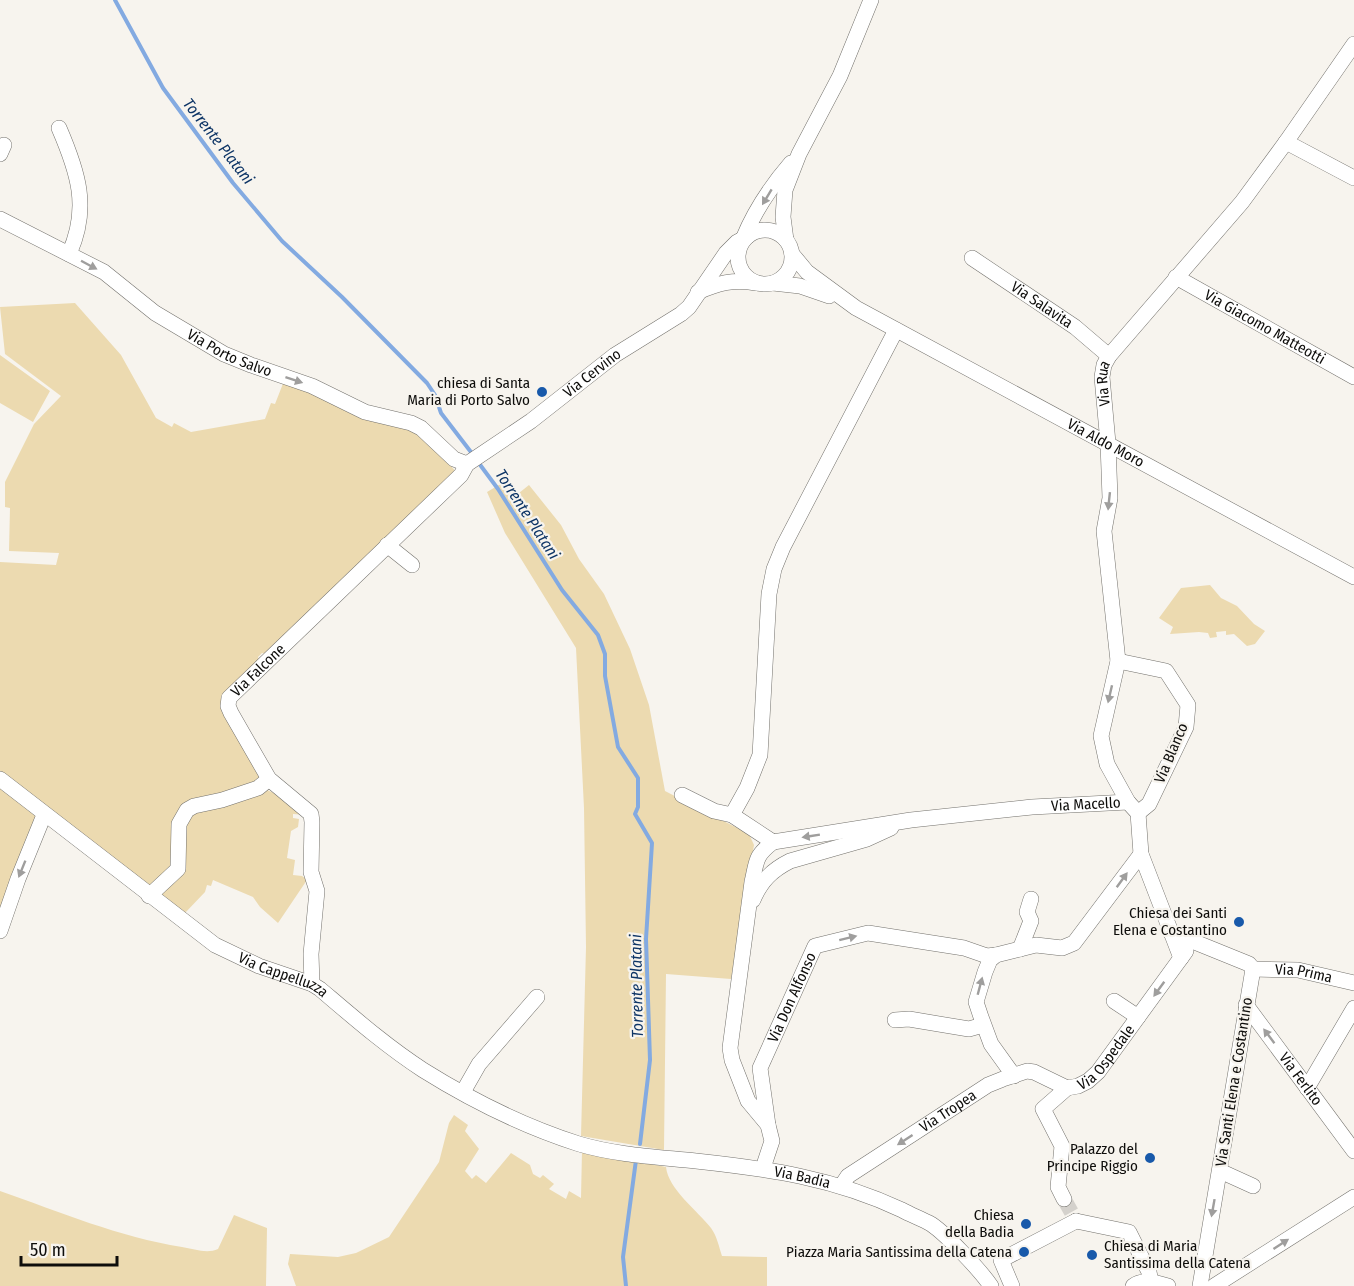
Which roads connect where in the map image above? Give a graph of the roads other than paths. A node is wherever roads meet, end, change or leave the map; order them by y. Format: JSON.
{"nodes":[{"id":1,"x":871,"y":0,"type":"edge"},
{"id":2,"x":1354,"y":44,"type":"edge"},
{"id":3,"x":59,"y":128,"type":"dead end"},
{"id":4,"x":1286,"y":142,"type":"junction"},
{"id":5,"x":799,"y":154,"type":"junction"},
{"id":6,"x":1354,"y":178,"type":"edge"},
{"id":7,"x":0,"y":219,"type":"edge"},
{"id":8,"x":744,"y":239,"type":"junction"},
{"id":9,"x":789,"y":247,"type":"junction"},
{"id":10,"x":69,"y":254,"type":"junction"},
{"id":11,"x":972,"y":258,"type":"dead end"},
{"id":12,"x":1176,"y":277,"type":"junction"},
{"id":13,"x":757,"y":283,"type":"junction"},
{"id":14,"x":773,"y":283,"type":"junction"},
{"id":15,"x":698,"y":292,"type":"junction"},
{"id":16,"x":856,"y":308,"type":"junction"},
{"id":17,"x":896,"y":330,"type":"junction"},
{"id":18,"x":1109,"y":356,"type":"junction"},
{"id":19,"x":1354,"y":377,"type":"edge"},
{"id":20,"x":1108,"y":443,"type":"junction"},
{"id":21,"x":467,"y":464,"type":"junction"},
{"id":22,"x":387,"y":545,"type":"junction"},
{"id":23,"x":412,"y":565,"type":"dead end"},
{"id":24,"x":1354,"y":577,"type":"edge"},
{"id":25,"x":1118,"y":660,"type":"junction"},
{"id":26,"x":0,"y":779,"type":"edge"},
{"id":27,"x":269,"y":779,"type":"junction"},
{"id":28,"x":682,"y":795,"type":"dead end"},
{"id":29,"x":1133,"y":808,"type":"junction"},
{"id":30,"x":45,"y":815,"type":"junction"},
{"id":31,"x":732,"y":815,"type":"junction"},
{"id":32,"x":839,"y":839,"type":"junction"},
{"id":33,"x":767,"y":846,"type":"junction"},
{"id":34,"x":1141,"y":854,"type":"junction"},
{"id":35,"x":780,"y":866,"type":"junction"},
{"id":36,"x":149,"y":896,"type":"junction"},
{"id":37,"x":1031,"y":899,"type":"dead end"},
{"id":38,"x":748,"y":912,"type":"junction"},
{"id":39,"x":0,"y":931,"type":"edge"},
{"id":40,"x":1170,"y":932,"type":"junction"},
{"id":41,"x":1193,"y":941,"type":"junction"},
{"id":42,"x":1020,"y":949,"type":"junction"},
{"id":43,"x":996,"y":955,"type":"junction"},
{"id":44,"x":1181,"y":958,"type":"junction"},
{"id":45,"x":1253,"y":969,"type":"junction"},
{"id":46,"x":1354,"y":983,"type":"edge"},
{"id":47,"x":312,"y":984,"type":"junction"},
{"id":48,"x":537,"y":998,"type":"dead end"},
{"id":49,"x":1114,"y":1001,"type":"dead end"},
{"id":50,"x":1246,"y":1005,"type":"junction"},
{"id":51,"x":1354,"y":1008,"type":"edge"},
{"id":52,"x":1138,"y":1017,"type":"junction"},
{"id":53,"x":896,"y":1020,"type":"dead end"},
{"id":54,"x":984,"y":1025,"type":"junction"},
{"id":55,"x":1014,"y":1076,"type":"junction"},
{"id":56,"x":1067,"y":1088,"type":"junction"},
{"id":57,"x":1307,"y":1088,"type":"junction"},
{"id":58,"x":463,"y":1092,"type":"junction"},
{"id":59,"x":768,"y":1125,"type":"junction"},
{"id":60,"x":582,"y":1144,"type":"joint"},
{"id":61,"x":1354,"y":1151,"type":"edge"},
{"id":62,"x":763,"y":1168,"type":"junction"},
{"id":63,"x":1220,"y":1171,"type":"junction"},
{"id":64,"x":842,"y":1185,"type":"junction"},
{"id":65,"x":1253,"y":1186,"type":"dead end"},
{"id":66,"x":1354,"y":1197,"type":"edge"},
{"id":67,"x":1064,"y":1199,"type":"tunnel mouth"},
{"id":68,"x":1151,"y":1282,"type":"junction"},
{"id":69,"x":990,"y":1286,"type":"edge"},
{"id":70,"x":1012,"y":1286,"type":"edge"},
{"id":71,"x":1133,"y":1286,"type":"edge"},
{"id":72,"x":1168,"y":1286,"type":"edge"},
{"id":73,"x":1200,"y":1286,"type":"edge"},
{"id":74,"x":1214,"y":1286,"type":"edge"}],
"edges":[{"from":1,"to":5,"type":"street"},
{"from":2,"to":4,"type":"street","name":"Via Rua"},
{"from":3,"to":10,"type":"street"},
{"from":4,"to":6,"type":"street"},
{"from":4,"to":12,"type":"street","name":"Via Rua"},
{"from":5,"to":8,"type":"street","name":"Via Cervino","one_way":true},
{"from":5,"to":9,"type":"street"},
{"from":7,"to":10,"type":"street","name":"Via Porto Salvo"},
{"from":8,"to":9,"type":"street"},
{"from":8,"to":13,"type":"street"},
{"from":8,"to":15,"type":"street","name":"Via Cervino"},
{"from":9,"to":14,"type":"street"},
{"from":9,"to":16,"type":"street"},
{"from":10,"to":21,"type":"street","name":"Via Porto Salvo","one_way":true},
{"from":11,"to":18,"type":"street","name":"Via Salavita"},
{"from":12,"to":18,"type":"street","name":"Via Rua"},
{"from":12,"to":19,"type":"street","name":"Via Giacomo Matteotti"},
{"from":13,"to":14,"type":"street"},
{"from":13,"to":15,"type":"street"},
{"from":14,"to":16,"type":"street"},
{"from":15,"to":21,"type":"street","name":"Via Cervino"},
{"from":16,"to":17,"type":"street","name":"Via Aldo Moro"},
{"from":17,"to":20,"type":"street","name":"Via Aldo Moro"},
{"from":17,"to":31,"type":"street"},
{"from":18,"to":20,"type":"street","name":"Via Rua"},
{"from":20,"to":24,"type":"street","name":"Via Aldo Moro"},
{"from":20,"to":25,"type":"street","name":"Via Rua","one_way":true},
{"from":21,"to":22,"type":"street","name":"Via Falcone"},
{"from":22,"to":23,"type":"street"},
{"from":22,"to":27,"type":"street","name":"Via Falcone"},
{"from":25,"to":29,"type":"street","name":"Via Rua","one_way":true},
{"from":25,"to":29,"type":"street","name":"Via Blanco"},
{"from":26,"to":30,"type":"street","name":"Via Cappelluzza"},
{"from":27,"to":36,"type":"street"},
{"from":27,"to":47,"type":"street","name":"Via Falcone"},
{"from":28,"to":31,"type":"street"},
{"from":29,"to":32,"type":"street","name":"Via Macello"},
{"from":29,"to":34,"type":"street","name":"Via Macello"},
{"from":30,"to":36,"type":"street","name":"Via Cappelluzza"},
{"from":30,"to":39,"type":"street","one_way":true},
{"from":31,"to":33,"type":"street"},
{"from":32,"to":33,"type":"street","one_way":true},
{"from":32,"to":35,"type":"street"},
{"from":33,"to":35,"type":"street"},
{"from":33,"to":38,"type":"street"},
{"from":34,"to":40,"type":"street","name":"Via Macello"},
{"from":42,"to":34,"type":"street","name":"Via Don Alfonso","one_way":true},
{"from":35,"to":38,"type":"street"},
{"from":36,"to":47,"type":"street","name":"Via Cappelluzza"},
{"from":37,"to":42,"type":"street"},
{"from":38,"to":59,"type":"street"},
{"from":40,"to":41,"type":"street"},
{"from":40,"to":44,"type":"street","name":"Via Macello"},
{"from":41,"to":44,"type":"street","name":"Via Ospedale"},
{"from":41,"to":45,"type":"street"},
{"from":42,"to":43,"type":"street","name":"Via Don Alfonso"},
{"from":54,"to":43,"type":"street","one_way":true},
{"from":59,"to":43,"type":"street","name":"Via Don Alfonso","one_way":true},
{"from":44,"to":52,"type":"street","name":"Via Ospedale","one_way":true},
{"from":45,"to":46,"type":"street","name":"Via Prima"},
{"from":45,"to":50,"type":"street","name":"Via Santi Elena e Costantino"},
{"from":47,"to":58,"type":"street","name":"Via Cappelluzza"},
{"from":48,"to":58,"type":"street"},
{"from":49,"to":52,"type":"street"},
{"from":57,"to":50,"type":"street","name":"Via Ferlito","one_way":true},
{"from":50,"to":63,"type":"street","name":"Via Santi Elena e Costantino"},
{"from":51,"to":57,"type":"street"},
{"from":52,"to":56,"type":"street","name":"Via Ospedale"},
{"from":53,"to":54,"type":"street"},
{"from":54,"to":55,"type":"street"},
{"from":55,"to":56,"type":"street","name":"Via Tropea"},
{"from":55,"to":64,"type":"street","name":"Via Tropea","one_way":true},
{"from":56,"to":67,"type":"street","name":"Via Ospedale"},
{"from":57,"to":61,"type":"street","name":"Via Ferlito"},
{"from":58,"to":60,"type":"street","name":"Via Cappelluzza"},
{"from":59,"to":62,"type":"street"},
{"from":60,"to":62,"type":"street","name":"Via Badia"},
{"from":62,"to":64,"type":"street","name":"Via Badia"},
{"from":63,"to":65,"type":"street"},
{"from":63,"to":73,"type":"street","name":"Via Santi Elena e Costantino","one_way":true},
{"from":64,"to":69,"type":"street","name":"Via Badia"},
{"from":74,"to":66,"type":"street","one_way":true},
{"from":68,"to":70,"type":"street"},
{"from":68,"to":71,"type":"street"},
{"from":68,"to":72,"type":"street"}]}
